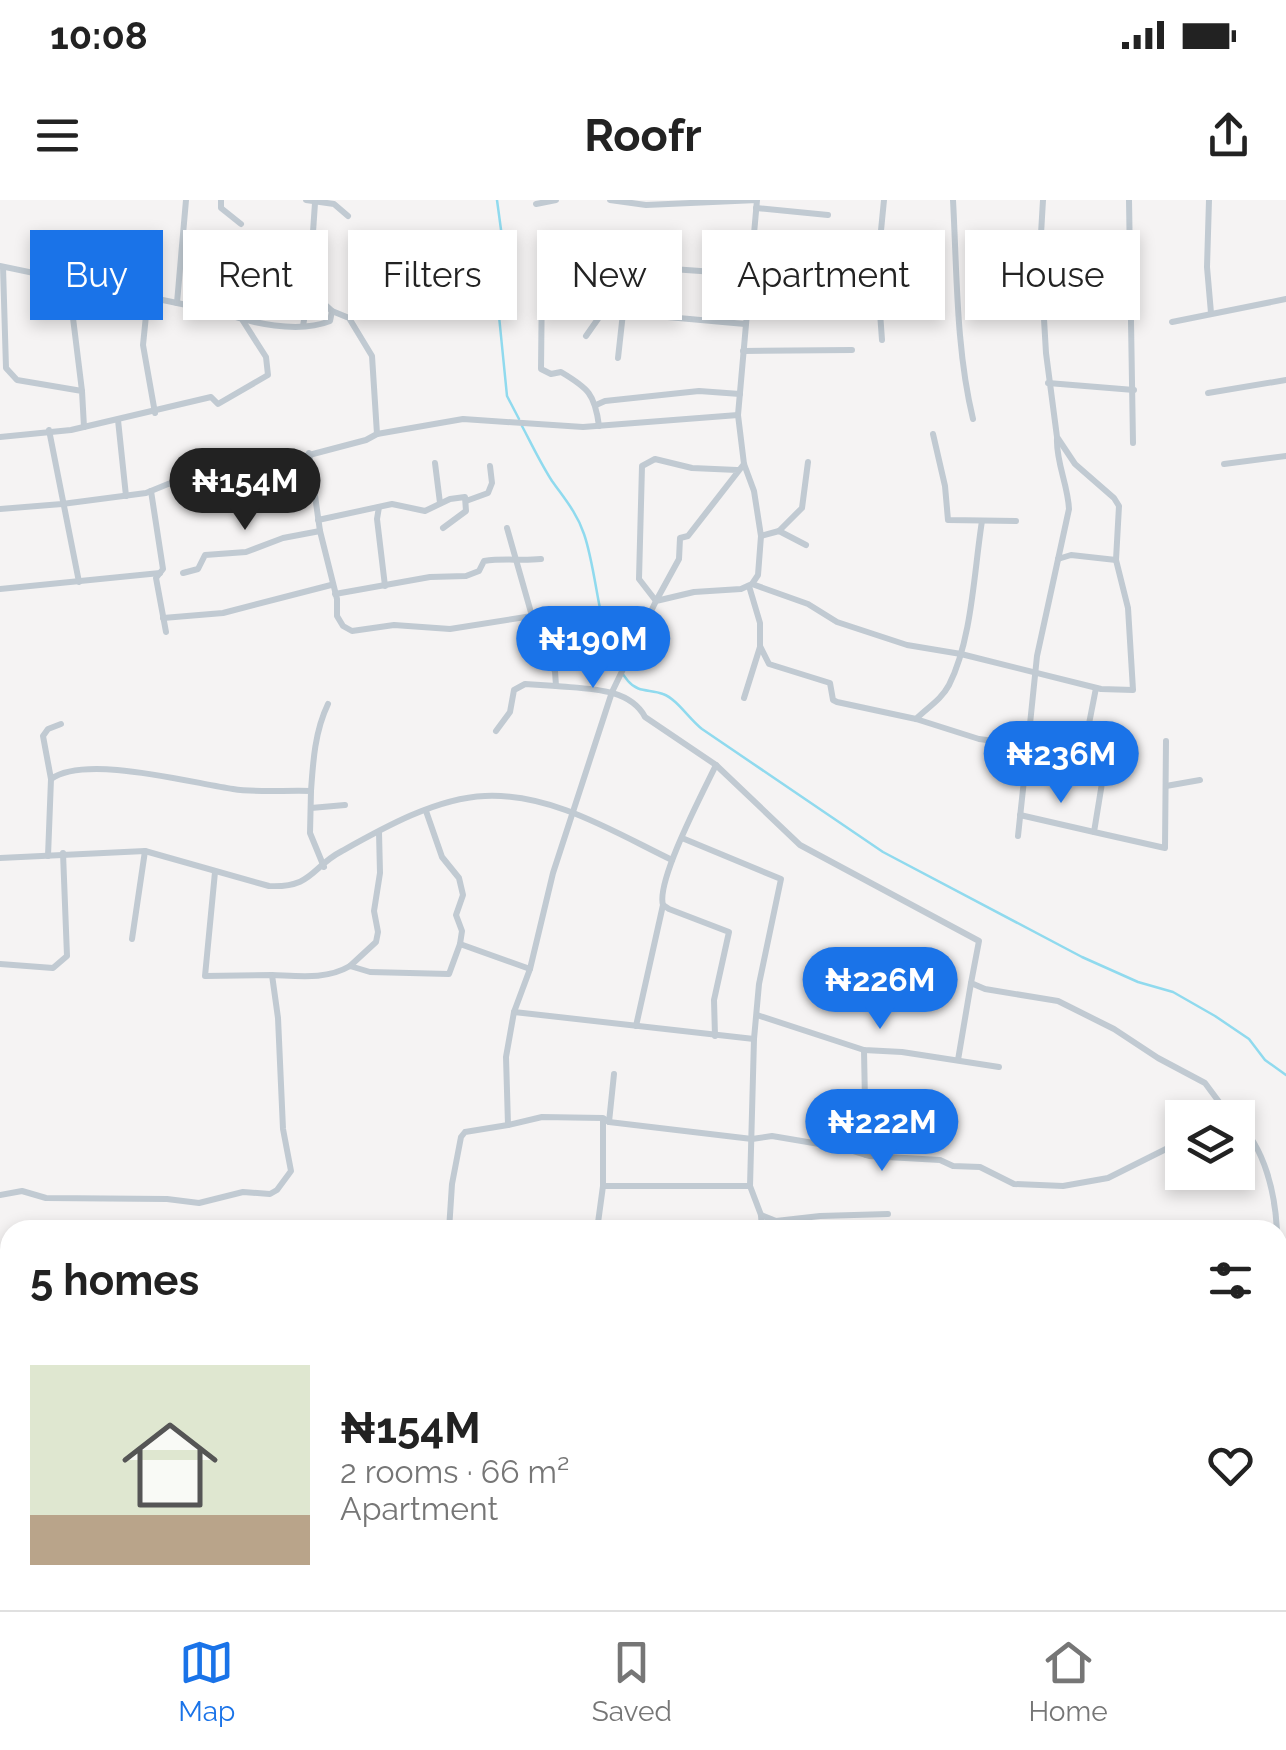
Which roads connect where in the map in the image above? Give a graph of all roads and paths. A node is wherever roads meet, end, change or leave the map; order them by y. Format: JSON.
{"nodes":[{"id":1,"x":186,"y":200,"type":"edge"},
{"id":2,"x":221,"y":200,"type":"edge"},
{"id":3,"x":556,"y":200,"type":"edge"},
{"id":4,"x":610,"y":200,"type":"edge"},
{"id":5,"x":884,"y":200,"type":"edge"},
{"id":6,"x":953,"y":200,"type":"edge"},
{"id":7,"x":1043,"y":200,"type":"edge"},
{"id":8,"x":1129,"y":200,"type":"edge"},
{"id":9,"x":1209,"y":200,"type":"edge"},
{"id":10,"x":309,"y":201,"type":"edge"},
{"id":11,"x":536,"y":204,"type":"dead end"},
{"id":12,"x":756,"y":208,"type":"junction"},
{"id":13,"x":828,"y":215,"type":"dead end"},
{"id":14,"x":348,"y":216,"type":"dead end"},
{"id":15,"x":242,"y":224,"type":"dead end"},
{"id":16,"x":309,"y":230,"type":"edge"},
{"id":17,"x":755,"y":230,"type":"edge"},
{"id":18,"x":881,"y":230,"type":"edge"},
{"id":19,"x":1,"y":266,"type":"edge"},
{"id":20,"x":30,"y":272,"type":"edge"},
{"id":21,"x":1286,"y":299,"type":"edge"},
{"id":22,"x":163,"y":300,"type":"edge"},
{"id":23,"x":176,"y":303,"type":"junction"},
{"id":24,"x":183,"y":305,"type":"edge"},
{"id":25,"x":328,"y":307,"type":"edge"},
{"id":26,"x":332,"y":311,"type":"junction"},
{"id":27,"x":1211,"y":313,"type":"junction"},
{"id":28,"x":73,"y":320,"type":"edge"},
{"id":29,"x":145,"y":320,"type":"edge"},
{"id":30,"x":242,"y":320,"type":"joint"},
{"id":31,"x":304,"y":320,"type":"edge"},
{"id":32,"x":542,"y":320,"type":"edge"},
{"id":33,"x":597,"y":320,"type":"edge"},
{"id":34,"x":746,"y":320,"type":"edge"},
{"id":35,"x":881,"y":320,"type":"edge"},
{"id":36,"x":1172,"y":322,"type":"dead end"},
{"id":37,"x":745,"y":324,"type":"junction"},
{"id":38,"x":303,"y":326,"type":"junction"},
{"id":39,"x":586,"y":336,"type":"dead end"},
{"id":40,"x":882,"y":340,"type":"dead end"},
{"id":41,"x":852,"y":350,"type":"dead end"},
{"id":42,"x":743,"y":351,"type":"junction"},
{"id":43,"x":618,"y":358,"type":"dead end"},
{"id":44,"x":2,"y":364,"type":"edge"},
{"id":45,"x":0,"y":376,"type":"edge"},
{"id":46,"x":14,"y":379,"type":"junction"},
{"id":47,"x":1286,"y":380,"type":"edge"},
{"id":48,"x":1048,"y":382,"type":"junction"},
{"id":49,"x":1134,"y":390,"type":"junction"},
{"id":50,"x":82,"y":391,"type":"junction"},
{"id":51,"x":1208,"y":393,"type":"dead end"},
{"id":52,"x":740,"y":394,"type":"junction"},
{"id":53,"x":596,"y":405,"type":"junction"},
{"id":54,"x":155,"y":412,"type":"junction"},
{"id":55,"x":738,"y":415,"type":"junction"},
{"id":56,"x":118,"y":420,"type":"junction"},
{"id":57,"x":974,"y":420,"type":"dead end"},
{"id":58,"x":599,"y":426,"type":"junction"},
{"id":59,"x":84,"y":427,"type":"junction"},
{"id":60,"x":50,"y":430,"type":"junction"},
{"id":61,"x":377,"y":434,"type":"junction"},
{"id":62,"x":934,"y":434,"type":"dead end"},
{"id":63,"x":0,"y":437,"type":"edge"},
{"id":64,"x":1057,"y":437,"type":"junction"},
{"id":65,"x":1133,"y":443,"type":"dead end"},
{"id":66,"x":309,"y":453,"type":"junction"},
{"id":67,"x":1286,"y":456,"type":"edge"},
{"id":68,"x":808,"y":462,"type":"dead end"},
{"id":69,"x":435,"y":464,"type":"dead end"},
{"id":70,"x":1224,"y":464,"type":"dead end"},
{"id":71,"x":490,"y":466,"type":"dead end"},
{"id":72,"x":740,"y":467,"type":"junction"},
{"id":73,"x":151,"y":491,"type":"junction"},
{"id":74,"x":126,"y":496,"type":"junction"},
{"id":75,"x":466,"y":502,"type":"junction"},
{"id":76,"x":440,"y":503,"type":"junction"},
{"id":77,"x":62,"y":504,"type":"junction"},
{"id":78,"x":378,"y":507,"type":"junction"},
{"id":79,"x":0,"y":509,"type":"edge"},
{"id":80,"x":318,"y":520,"type":"junction"},
{"id":81,"x":982,"y":520,"type":"junction"},
{"id":82,"x":1016,"y":522,"type":"dead end"},
{"id":83,"x":443,"y":528,"type":"dead end"},
{"id":84,"x":507,"y":528,"type":"dead end"},
{"id":85,"x":320,"y":530,"type":"junction"},
{"id":86,"x":779,"y":531,"type":"junction"},
{"id":87,"x":761,"y":536,"type":"junction"},
{"id":88,"x":806,"y":545,"type":"dead end"},
{"id":89,"x":1061,"y":546,"type":"junction"},
{"id":90,"x":1071,"y":555,"type":"junction"},
{"id":91,"x":541,"y":559,"type":"dead end"},
{"id":92,"x":1058,"y":559,"type":"junction"},
{"id":93,"x":1116,"y":560,"type":"junction"},
{"id":94,"x":516,"y":561,"type":"junction"},
{"id":95,"x":160,"y":573,"type":"junction"},
{"id":96,"x":183,"y":573,"type":"dead end"},
{"id":97,"x":78,"y":582,"type":"junction"},
{"id":98,"x":750,"y":585,"type":"junction"},
{"id":99,"x":385,"y":586,"type":"junction"},
{"id":100,"x":0,"y":589,"type":"edge"},
{"id":101,"x":333,"y":589,"type":"junction"},
{"id":102,"x":656,"y":602,"type":"junction"},
{"id":103,"x":532,"y":616,"type":"junction"},
{"id":104,"x":164,"y":618,"type":"junction"},
{"id":105,"x":166,"y":632,"type":"dead end"},
{"id":106,"x":760,"y":646,"type":"junction"},
{"id":107,"x":961,"y":654,"type":"junction"},
{"id":108,"x":1035,"y":673,"type":"junction"},
{"id":109,"x":556,"y":686,"type":"junction"},
{"id":110,"x":1096,"y":688,"type":"junction"},
{"id":111,"x":612,"y":692,"type":"junction"},
{"id":112,"x":744,"y":698,"type":"dead end"},
{"id":113,"x":328,"y":704,"type":"dead end"},
{"id":114,"x":916,"y":719,"type":"junction"},
{"id":115,"x":61,"y":724,"type":"dead end"},
{"id":116,"x":1030,"y":724,"type":"junction"},
{"id":117,"x":496,"y":731,"type":"dead end"},
{"id":118,"x":1086,"y":739,"type":"junction"},
{"id":119,"x":1166,"y":741,"type":"dead end"},
{"id":120,"x":1026,"y":746,"type":"junction"},
{"id":121,"x":1074,"y":757,"type":"junction"},
{"id":122,"x":1095,"y":764,"type":"junction"},
{"id":123,"x":716,"y":765,"type":"junction"},
{"id":124,"x":1124,"y":767,"type":"dead end"},
{"id":125,"x":51,"y":779,"type":"junction"},
{"id":126,"x":1200,"y":780,"type":"dead end"},
{"id":127,"x":1166,"y":786,"type":"junction"},
{"id":128,"x":311,"y":790,"type":"junction"},
{"id":129,"x":345,"y":805,"type":"dead end"},
{"id":130,"x":310,"y":808,"type":"junction"},
{"id":131,"x":426,"y":811,"type":"junction"},
{"id":132,"x":570,"y":811,"type":"junction"},
{"id":133,"x":1020,"y":815,"type":"junction"},
{"id":134,"x":378,"y":832,"type":"junction"},
{"id":135,"x":1094,"y":832,"type":"junction"},
{"id":136,"x":1018,"y":836,"type":"dead end"},
{"id":137,"x":682,"y":838,"type":"junction"},
{"id":138,"x":145,"y":851,"type":"junction"},
{"id":139,"x":62,"y":854,"type":"junction"},
{"id":140,"x":48,"y":856,"type":"junction"},
{"id":141,"x":0,"y":858,"type":"edge"},
{"id":142,"x":672,"y":860,"type":"junction"},
{"id":143,"x":324,"y":867,"type":"junction"},
{"id":144,"x":215,"y":872,"type":"junction"},
{"id":145,"x":663,"y":906,"type":"junction"},
{"id":146,"x":132,"y":939,"type":"dead end"},
{"id":147,"x":460,"y":944,"type":"junction"},
{"id":148,"x":0,"y":964,"type":"edge"},
{"id":149,"x":350,"y":966,"type":"junction"},
{"id":150,"x":530,"y":968,"type":"junction"},
{"id":151,"x":272,"y":975,"type":"junction"},
{"id":152,"x":971,"y":983,"type":"junction"},
{"id":153,"x":514,"y":1012,"type":"junction"},
{"id":154,"x":756,"y":1015,"type":"junction"},
{"id":155,"x":636,"y":1026,"type":"junction"},
{"id":156,"x":715,"y":1036,"type":"junction"},
{"id":157,"x":754,"y":1039,"type":"junction"},
{"id":158,"x":864,"y":1050,"type":"junction"},
{"id":159,"x":958,"y":1060,"type":"junction"},
{"id":160,"x":998,"y":1067,"type":"dead end"},
{"id":161,"x":614,"y":1074,"type":"dead end"},
{"id":162,"x":1218,"y":1100,"type":"edge"},
{"id":163,"x":606,"y":1120,"type":"junction"},
{"id":164,"x":508,"y":1125,"type":"junction"},
{"id":165,"x":752,"y":1139,"type":"junction"},
{"id":166,"x":1255,"y":1144,"type":"edge"},
{"id":167,"x":1165,"y":1150,"type":"edge"},
{"id":168,"x":866,"y":1155,"type":"junction"},
{"id":169,"x":603,"y":1186,"type":"junction"},
{"id":170,"x":750,"y":1186,"type":"junction"},
{"id":171,"x":0,"y":1195,"type":"edge"},
{"id":172,"x":888,"y":1214,"type":"dead end"},
{"id":173,"x":761,"y":1215,"type":"junction"},
{"id":174,"x":450,"y":1220,"type":"edge"},
{"id":175,"x":598,"y":1220,"type":"edge"},
{"id":176,"x":761,"y":1220,"type":"edge"},
{"id":177,"x":772,"y":1220,"type":"edge"},
{"id":178,"x":791,"y":1220,"type":"edge"},
{"id":179,"x":1277,"y":1220,"type":"edge"}],
"edges":[{"from":1,"to":23,"type":"street"},
{"from":2,"to":15,"type":"street"},
{"from":3,"to":11,"type":"street"},
{"from":4,"to":12,"type":"street"},
{"from":5,"to":18,"type":"street"},
{"from":6,"to":57,"type":"street"},
{"from":7,"to":48,"type":"street"},
{"from":8,"to":49,"type":"street"},
{"from":9,"to":27,"type":"street"},
{"from":10,"to":14,"type":"street"},
{"from":10,"to":16,"type":"street"},
{"from":12,"to":13,"type":"street"},
{"from":12,"to":17,"type":"street"},
{"from":19,"to":20,"type":"street"},
{"from":19,"to":44,"type":"street"},
{"from":21,"to":27,"type":"street"},
{"from":22,"to":23,"type":"street"},
{"from":23,"to":24,"type":"street"},
{"from":25,"to":26,"type":"street"},
{"from":26,"to":38,"type":"street"},
{"from":26,"to":61,"type":"street"},
{"from":27,"to":36,"type":"street"},
{"from":28,"to":50,"type":"street"},
{"from":29,"to":54,"type":"street"},
{"from":30,"to":38,"type":"street"},
{"from":30,"to":54,"type":"street"},
{"from":31,"to":38,"type":"street"},
{"from":32,"to":53,"type":"street"},
{"from":33,"to":39,"type":"street"},
{"from":34,"to":37,"type":"street"},
{"from":35,"to":40,"type":"street"},
{"from":37,"to":42,"type":"street"},
{"from":37,"to":43,"type":"street"},
{"from":41,"to":42,"type":"street"},
{"from":42,"to":52,"type":"street"},
{"from":44,"to":46,"type":"street"},
{"from":45,"to":46,"type":"street"},
{"from":46,"to":50,"type":"street"},
{"from":47,"to":51,"type":"street"},
{"from":48,"to":49,"type":"street"},
{"from":48,"to":64,"type":"street"},
{"from":49,"to":65,"type":"street"},
{"from":50,"to":59,"type":"street"},
{"from":52,"to":53,"type":"street"},
{"from":52,"to":55,"type":"street"},
{"from":53,"to":58,"type":"street"},
{"from":54,"to":56,"type":"street"},
{"from":55,"to":58,"type":"street"},
{"from":55,"to":72,"type":"street"},
{"from":56,"to":59,"type":"street"},
{"from":56,"to":74,"type":"street"},
{"from":58,"to":61,"type":"street"},
{"from":59,"to":60,"type":"street"},
{"from":60,"to":63,"type":"street"},
{"from":60,"to":77,"type":"street"},
{"from":61,"to":66,"type":"street"},
{"from":62,"to":81,"type":"street"},
{"from":64,"to":89,"type":"street"},
{"from":64,"to":93,"type":"street"},
{"from":66,"to":73,"type":"street"},
{"from":66,"to":80,"type":"street"},
{"from":67,"to":70,"type":"street"},
{"from":68,"to":86,"type":"street"},
{"from":69,"to":76,"type":"street"},
{"from":71,"to":75,"type":"street"},
{"from":72,"to":87,"type":"street"},
{"from":72,"to":102,"type":"street"},
{"from":72,"to":102,"type":"street"},
{"from":73,"to":74,"type":"street"},
{"from":73,"to":95,"type":"street"},
{"from":74,"to":77,"type":"street"},
{"from":75,"to":76,"type":"street"},
{"from":75,"to":83,"type":"street"},
{"from":76,"to":78,"type":"street"},
{"from":77,"to":79,"type":"street"},
{"from":77,"to":97,"type":"street"},
{"from":78,"to":80,"type":"street"},
{"from":78,"to":99,"type":"street"},
{"from":80,"to":85,"type":"street"},
{"from":81,"to":82,"type":"street"},
{"from":81,"to":107,"type":"street"},
{"from":84,"to":94,"type":"street"},
{"from":85,"to":96,"type":"street"},
{"from":85,"to":101,"type":"street"},
{"from":86,"to":87,"type":"street"},
{"from":86,"to":88,"type":"street"},
{"from":87,"to":98,"type":"street"},
{"from":89,"to":90,"type":"street"},
{"from":89,"to":92,"type":"street"},
{"from":90,"to":92,"type":"street"},
{"from":90,"to":93,"type":"street"},
{"from":91,"to":94,"type":"street"},
{"from":92,"to":108,"type":"street"},
{"from":93,"to":110,"type":"street"},
{"from":94,"to":99,"type":"street"},
{"from":94,"to":103,"type":"street"},
{"from":95,"to":97,"type":"street"},
{"from":95,"to":104,"type":"street"},
{"from":97,"to":100,"type":"street"},
{"from":98,"to":102,"type":"street"},
{"from":98,"to":106,"type":"street"},
{"from":98,"to":107,"type":"street"},
{"from":99,"to":101,"type":"street"},
{"from":101,"to":103,"type":"street"},
{"from":101,"to":104,"type":"street"},
{"from":102,"to":111,"type":"street"},
{"from":103,"to":109,"type":"street"},
{"from":104,"to":105,"type":"street"},
{"from":106,"to":112,"type":"street"},
{"from":106,"to":114,"type":"street"},
{"from":107,"to":108,"type":"street"},
{"from":107,"to":114,"type":"street"},
{"from":108,"to":110,"type":"street"},
{"from":108,"to":116,"type":"street"},
{"from":109,"to":111,"type":"street"},
{"from":109,"to":117,"type":"street"},
{"from":110,"to":118,"type":"street"},
{"from":111,"to":123,"type":"street"},
{"from":111,"to":132,"type":"street"},
{"from":113,"to":128,"type":"street"},
{"from":114,"to":120,"type":"street"},
{"from":115,"to":125,"type":"street"},
{"from":116,"to":118,"type":"street"},
{"from":116,"to":120,"type":"street"},
{"from":118,"to":121,"type":"street"},
{"from":118,"to":122,"type":"street"},
{"from":119,"to":127,"type":"street"},
{"from":120,"to":121,"type":"street"},
{"from":120,"to":133,"type":"street"},
{"from":121,"to":122,"type":"street"},
{"from":122,"to":124,"type":"street"},
{"from":122,"to":135,"type":"street"},
{"from":123,"to":137,"type":"street"},
{"from":123,"to":152,"type":"street"},
{"from":125,"to":128,"type":"street"},
{"from":125,"to":140,"type":"street"},
{"from":126,"to":127,"type":"street"},
{"from":127,"to":135,"type":"street"},
{"from":128,"to":130,"type":"street"},
{"from":129,"to":130,"type":"street"},
{"from":130,"to":143,"type":"street"},
{"from":131,"to":132,"type":"street"},
{"from":131,"to":134,"type":"street"},
{"from":131,"to":147,"type":"street"},
{"from":132,"to":142,"type":"street"},
{"from":132,"to":150,"type":"street"},
{"from":133,"to":135,"type":"street"},
{"from":133,"to":136,"type":"street"},
{"from":134,"to":143,"type":"street"},
{"from":134,"to":149,"type":"street"},
{"from":137,"to":142,"type":"street"},
{"from":137,"to":154,"type":"street"},
{"from":138,"to":139,"type":"street"},
{"from":138,"to":144,"type":"street"},
{"from":138,"to":146,"type":"street"},
{"from":139,"to":140,"type":"street"},
{"from":139,"to":148,"type":"street"},
{"from":140,"to":141,"type":"street"},
{"from":142,"to":145,"type":"street"},
{"from":143,"to":144,"type":"street"},
{"from":144,"to":151,"type":"street"},
{"from":145,"to":155,"type":"street"},
{"from":145,"to":156,"type":"street"},
{"from":147,"to":149,"type":"street"},
{"from":147,"to":150,"type":"street"},
{"from":149,"to":151,"type":"street"},
{"from":150,"to":153,"type":"street"},
{"from":151,"to":171,"type":"street"},
{"from":152,"to":159,"type":"street"},
{"from":152,"to":162,"type":"street"},
{"from":153,"to":155,"type":"street"},
{"from":153,"to":164,"type":"street"},
{"from":154,"to":157,"type":"street"},
{"from":154,"to":158,"type":"street"},
{"from":155,"to":156,"type":"street"},
{"from":156,"to":157,"type":"street"},
{"from":157,"to":165,"type":"street"},
{"from":158,"to":159,"type":"street"},
{"from":158,"to":168,"type":"street"},
{"from":159,"to":160,"type":"street"},
{"from":161,"to":163,"type":"street"},
{"from":163,"to":164,"type":"street"},
{"from":163,"to":165,"type":"street"},
{"from":163,"to":169,"type":"street"},
{"from":164,"to":174,"type":"street"},
{"from":165,"to":168,"type":"street"},
{"from":165,"to":170,"type":"street"},
{"from":166,"to":179,"type":"street"},
{"from":167,"to":168,"type":"street"},
{"from":169,"to":170,"type":"street"},
{"from":169,"to":175,"type":"street"},
{"from":170,"to":173,"type":"street"},
{"from":172,"to":178,"type":"street"},
{"from":173,"to":176,"type":"street"},
{"from":173,"to":177,"type":"street"}]}
